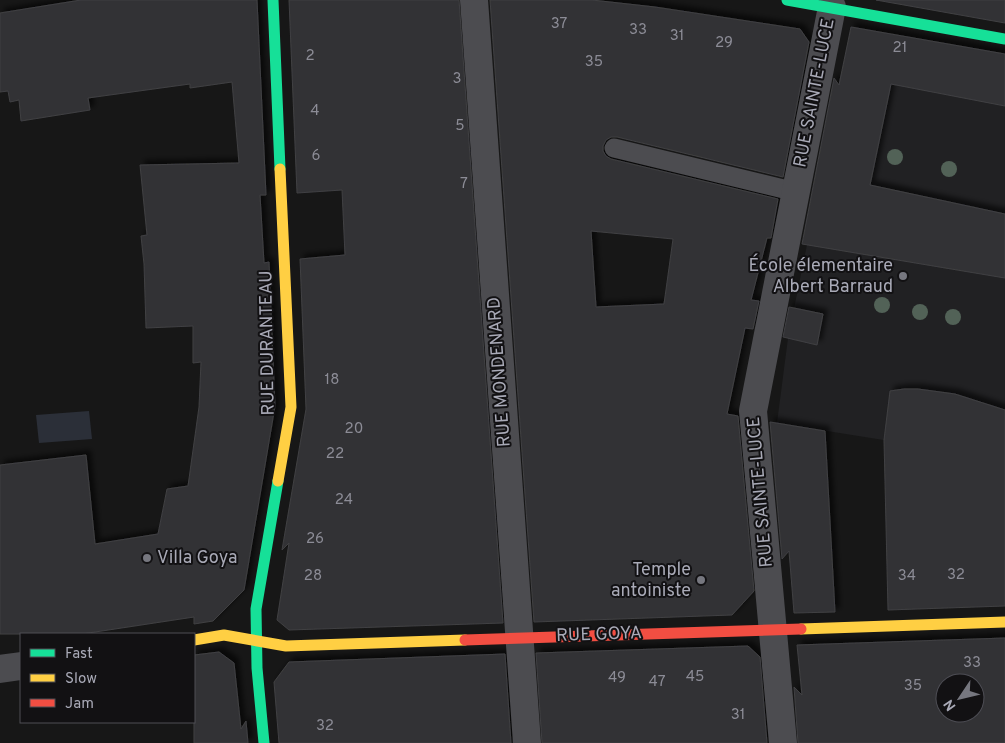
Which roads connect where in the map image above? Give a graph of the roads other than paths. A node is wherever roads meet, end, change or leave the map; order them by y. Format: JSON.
{"nodes":[{"id":1,"x":273,"y":0,"type":"edge"},
{"id":2,"x":474,"y":0,"type":"edge"},
{"id":3,"x":787,"y":0,"type":"edge"},
{"id":4,"x":832,"y":7,"type":"junction"},
{"id":5,"x":1005,"y":39,"type":"edge"},
{"id":6,"x":614,"y":148,"type":"dead end"},
{"id":7,"x":796,"y":192,"type":"junction"},
{"id":8,"x":1005,"y":622,"type":"edge"},
{"id":9,"x":773,"y":630,"type":"junction"},
{"id":10,"x":520,"y":637,"type":"junction"},
{"id":11,"x":195,"y":640,"type":"edge"},
{"id":12,"x":256,"y":641,"type":"junction"},
{"id":13,"x":20,"y":666,"type":"edge"},
{"id":14,"x":0,"y":670,"type":"edge"},
{"id":15,"x":264,"y":743,"type":"edge"},
{"id":16,"x":527,"y":743,"type":"edge"},
{"id":17,"x":783,"y":743,"type":"edge"}],
"edges":[{"from":1,"to":12,"type":"street","name":"RUE DURANTEAU"},
{"from":2,"to":10,"type":"street","name":"RUE MONDENARD"},
{"from":3,"to":4,"type":"street"},
{"from":4,"to":5,"type":"street"},
{"from":4,"to":7,"type":"street","name":"RUE SAINTE-LUCE"},
{"from":6,"to":7,"type":"lane"},
{"from":7,"to":9,"type":"street","name":"RUE SAINTE-LUCE"},
{"from":8,"to":9,"type":"street","name":"RUE GOYA"},
{"from":9,"to":10,"type":"street","name":"RUE GOYA"},
{"from":9,"to":17,"type":"street","name":"RUE SAINTE-LUCE"},
{"from":10,"to":12,"type":"street","name":"RUE GOYA"},
{"from":10,"to":16,"type":"street","name":"RUE MONDENARD"},
{"from":11,"to":12,"type":"street","name":"RUE GOYA"},
{"from":12,"to":15,"type":"street","name":"RUE DURANTEAU"},
{"from":13,"to":14,"type":"street"}]}
